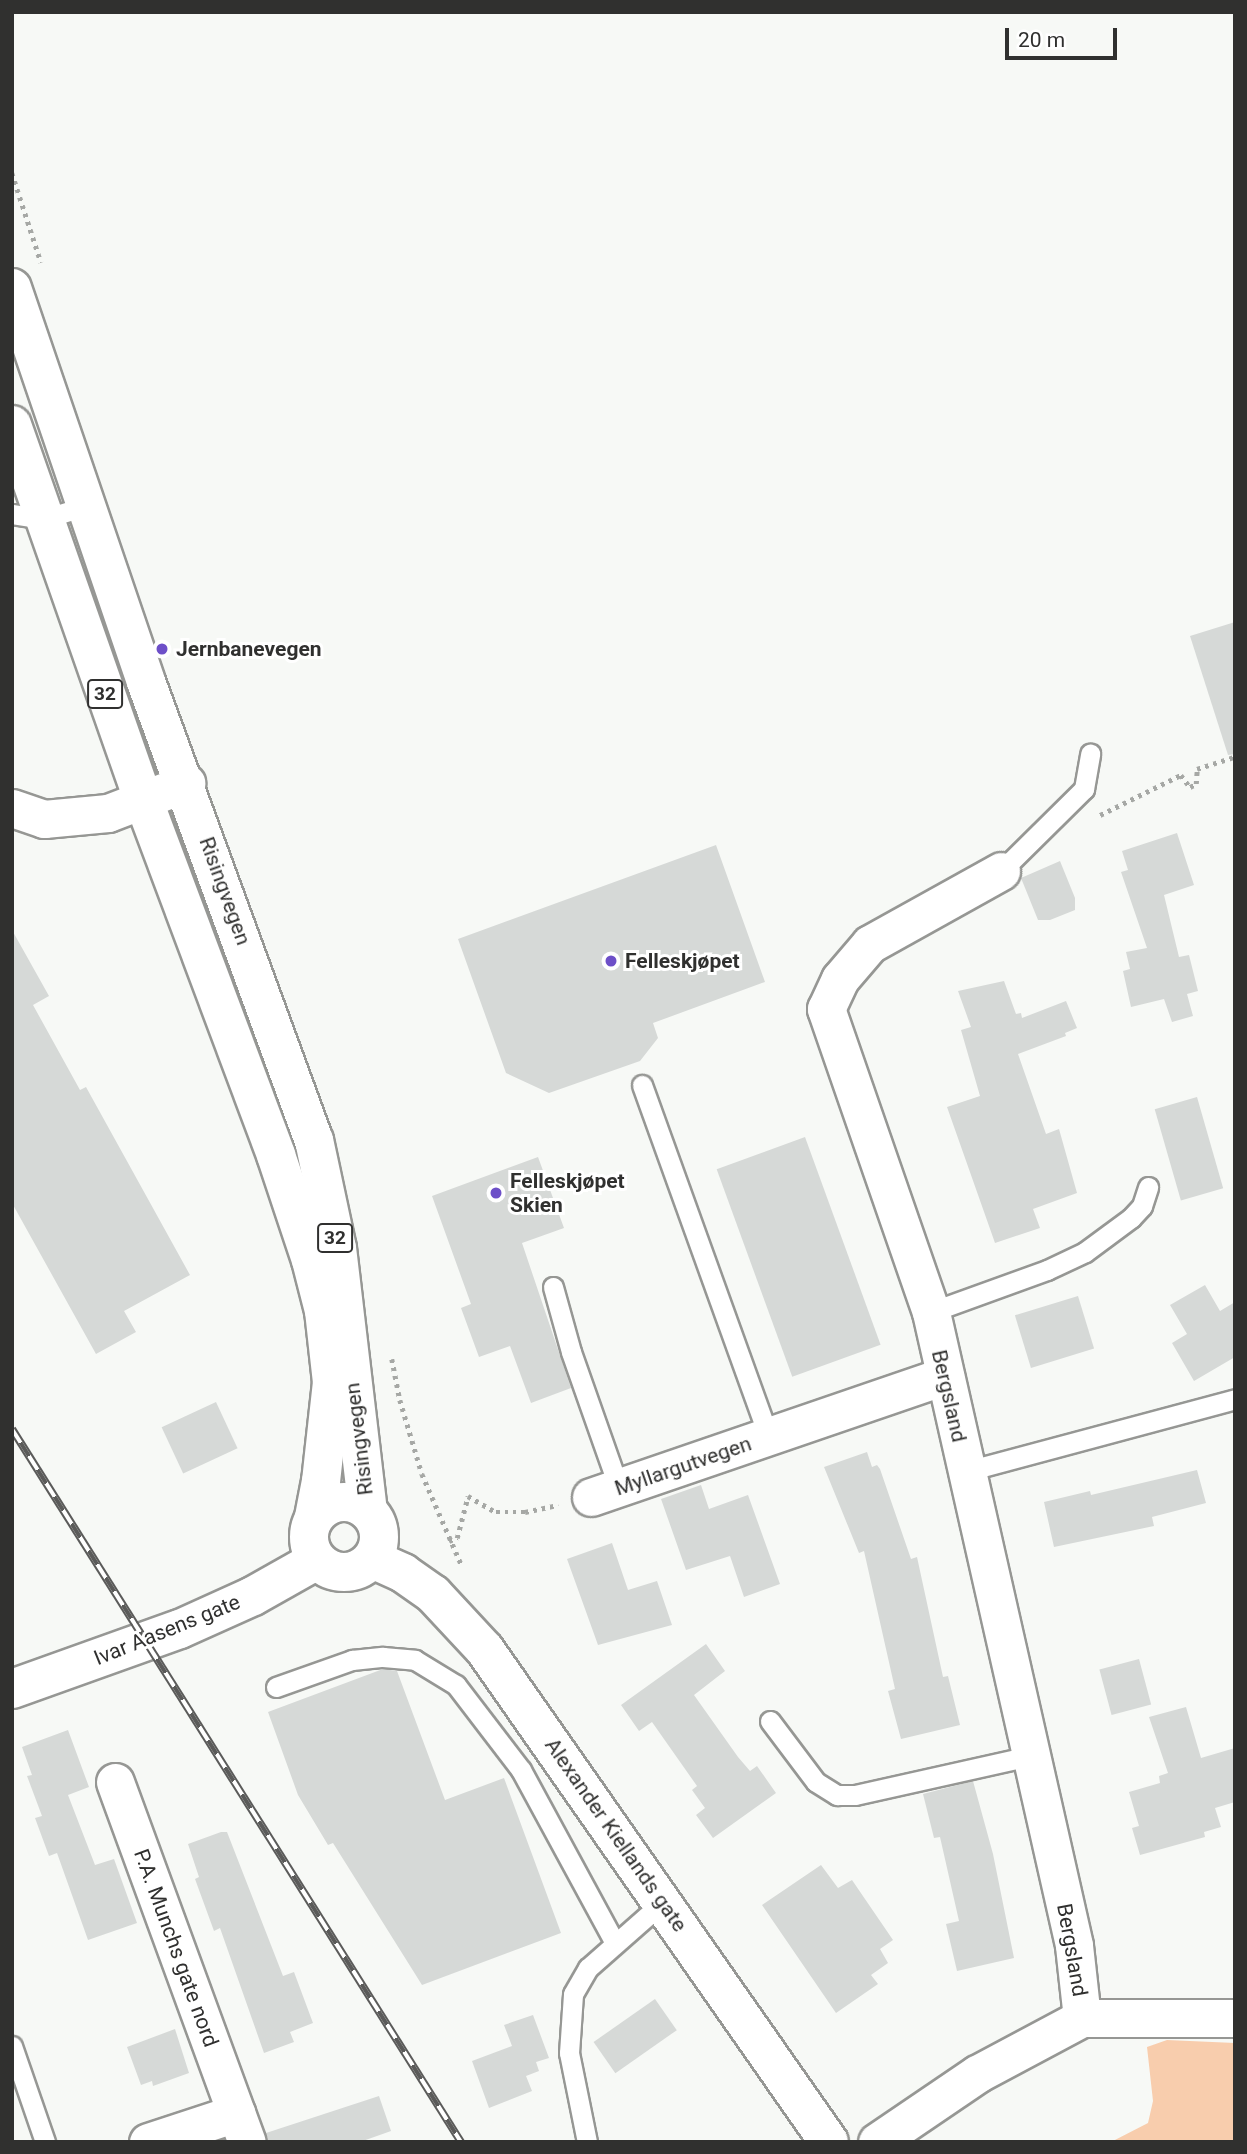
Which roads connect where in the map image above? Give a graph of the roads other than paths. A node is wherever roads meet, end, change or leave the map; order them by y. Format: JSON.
{"nodes":[{"id":1,"x":12,"y":288,"type":"edge"},
{"id":2,"x":12,"y":425,"type":"edge"},
{"id":3,"x":86,"y":506,"type":"junction"},
{"id":4,"x":28,"y":517,"type":"edge"},
{"id":5,"x":1090,"y":754,"type":"dead end"},
{"id":6,"x":186,"y":783,"type":"junction"},
{"id":7,"x":143,"y":799,"type":"junction"},
{"id":8,"x":12,"y":808,"type":"edge"},
{"id":9,"x":1001,"y":872,"type":"joint"},
{"id":10,"x":642,"y":1085,"type":"dead end"},
{"id":11,"x":1148,"y":1187,"type":"dead end"},
{"id":12,"x":554,"y":1287,"type":"dead end"},
{"id":13,"x":931,"y":1312,"type":"junction"},
{"id":14,"x":945,"y":1376,"type":"junction"},
{"id":15,"x":1235,"y":1399,"type":"edge"},
{"id":16,"x":769,"y":1437,"type":"junction"},
{"id":17,"x":967,"y":1471,"type":"junction"},
{"id":18,"x":605,"y":1493,"type":"joint"},
{"id":19,"x":368,"y":1510,"type":"junction"},
{"id":20,"x":314,"y":1517,"type":"junction"},
{"id":21,"x":372,"y":1559,"type":"junction"},
{"id":22,"x":317,"y":1560,"type":"junction"},
{"id":23,"x":276,"y":1687,"type":"dead end"},
{"id":24,"x":12,"y":1689,"type":"edge"},
{"id":25,"x":770,"y":1721,"type":"dead end"},
{"id":26,"x":1030,"y":1756,"type":"junction"},
{"id":27,"x":115,"y":1782,"type":"dead end"},
{"id":28,"x":663,"y":1902,"type":"junction"},
{"id":29,"x":615,"y":1943,"type":"junction"},
{"id":30,"x":1082,"y":2018,"type":"junction"},
{"id":31,"x":1235,"y":2018,"type":"edge"},
{"id":32,"x":12,"y":2046,"type":"edge"},
{"id":33,"x":242,"y":2127,"type":"edge"},
{"id":34,"x":44,"y":2142,"type":"edge"},
{"id":35,"x":148,"y":2142,"type":"edge"},
{"id":36,"x":587,"y":2142,"type":"edge"},
{"id":37,"x":829,"y":2142,"type":"edge"},
{"id":38,"x":877,"y":2142,"type":"edge"}],
"edges":[{"from":1,"to":3,"type":"main road","name":"Risingvegen","number":"32"},
{"from":2,"to":4,"type":"main road","name":"Risingvegen","number":"32"},
{"from":3,"to":4,"type":"lane"},
{"from":3,"to":6,"type":"main road","name":"Risingvegen","number":"32"},
{"from":4,"to":7,"type":"main road","name":"Risingvegen","number":"32"},
{"from":5,"to":9,"type":"lane"},
{"from":6,"to":7,"type":"street"},
{"from":6,"to":19,"type":"main road","name":"Risingvegen","number":"32"},
{"from":7,"to":8,"type":"street"},
{"from":7,"to":20,"type":"main road","name":"Risingvegen","number":"32"},
{"from":9,"to":13,"type":"street","name":"Bergsland"},
{"from":10,"to":16,"type":"lane"},
{"from":11,"to":13,"type":"lane"},
{"from":12,"to":18,"type":"lane"},
{"from":13,"to":14,"type":"street","name":"Bergsland"},
{"from":14,"to":16,"type":"street","name":"Myllargutvegen"},
{"from":14,"to":17,"type":"street","name":"Bergsland"},
{"from":15,"to":17,"type":"lane"},
{"from":16,"to":18,"type":"street","name":"Myllargutvegen"},
{"from":17,"to":26,"type":"street","name":"Bergsland"},
{"from":19,"to":20,"type":"main road","name":"Risingvegen"},
{"from":19,"to":21,"type":"main road","name":"Risingvegen","number":"32"},
{"from":20,"to":22,"type":"main road","name":"Risingvegen","number":"32"},
{"from":21,"to":22,"type":"main road"},
{"from":21,"to":28,"type":"main road","name":"Alexander Kiellands gate"},
{"from":22,"to":24,"type":"main road","name":"Ivar Aasens gate"},
{"from":23,"to":29,"type":"lane"},
{"from":25,"to":26,"type":"lane"},
{"from":26,"to":30,"type":"street","name":"Bergsland"},
{"from":27,"to":33,"type":"street","name":"P.A. Munchs gate nord"},
{"from":28,"to":29,"type":"lane"},
{"from":28,"to":37,"type":"main road","name":"Alexander Kiellands gate"},
{"from":29,"to":36,"type":"lane"},
{"from":30,"to":31,"type":"street","name":"Bergsland"},
{"from":30,"to":38,"type":"street","name":"Bergsland"},
{"from":32,"to":34,"type":"lane"},
{"from":33,"to":35,"type":"street","name":"P.A. Munchs gate nord"}]}
